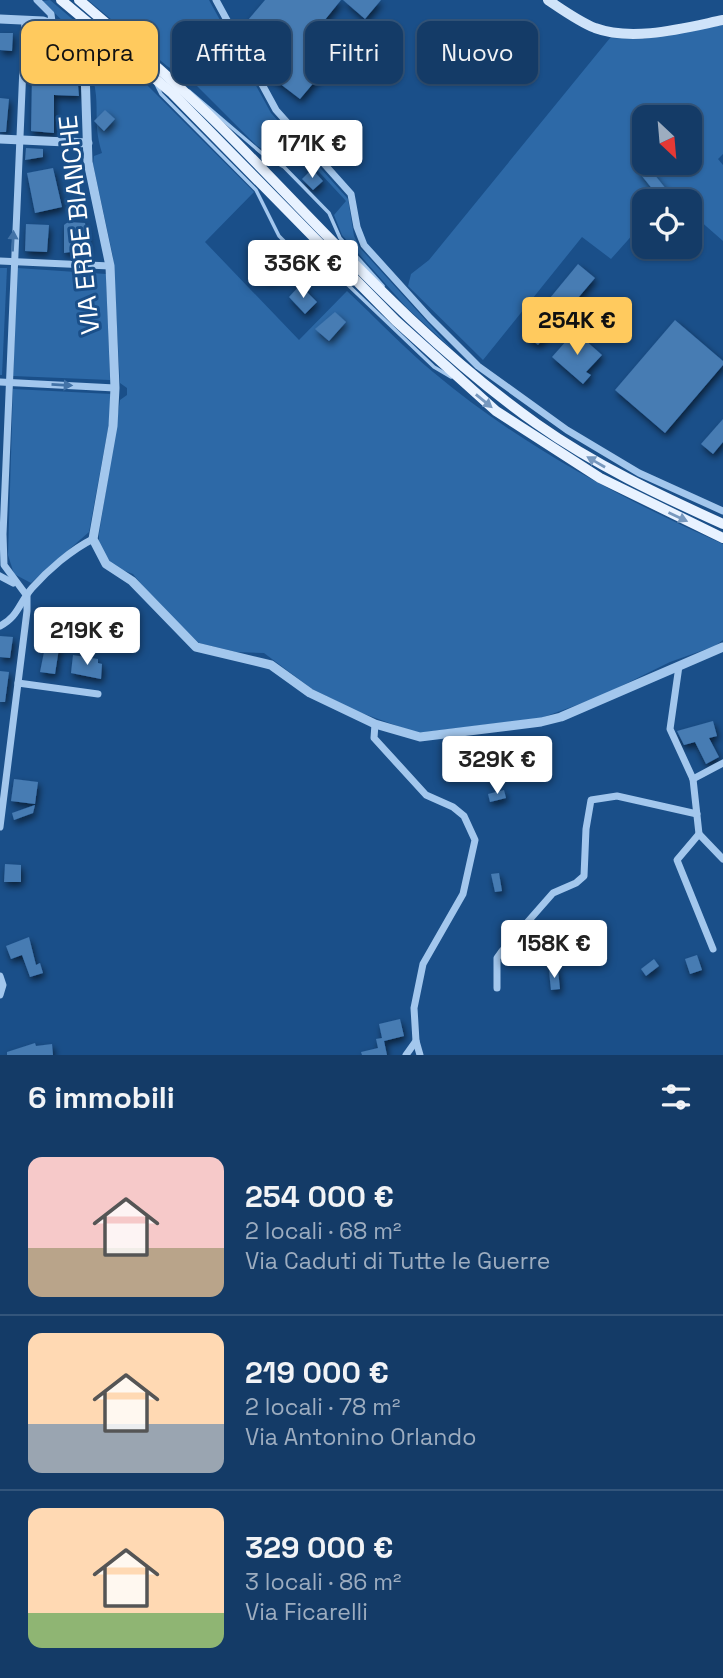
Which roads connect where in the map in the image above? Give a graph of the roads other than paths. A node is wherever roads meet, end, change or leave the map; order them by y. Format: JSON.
{"nodes":[{"id":1,"x":37,"y":0,"type":"edge"},
{"id":2,"x":61,"y":0,"type":"edge"},
{"id":3,"x":79,"y":0,"type":"edge"},
{"id":4,"x":216,"y":0,"type":"edge"},
{"id":5,"x":548,"y":0,"type":"edge"},
{"id":6,"x":0,"y":19,"type":"edge"},
{"id":7,"x":25,"y":20,"type":"junction"},
{"id":8,"x":723,"y":20,"type":"edge"},
{"id":9,"x":38,"y":21,"type":"edge"},
{"id":10,"x":52,"y":21,"type":"edge"},
{"id":11,"x":86,"y":21,"type":"edge"},
{"id":12,"x":158,"y":81,"type":"edge"},
{"id":13,"x":86,"y":84,"type":"edge"},
{"id":14,"x":156,"y":84,"type":"edge"},
{"id":15,"x":178,"y":86,"type":"junction"},
{"id":16,"x":0,"y":139,"type":"edge"},
{"id":17,"x":20,"y":140,"type":"junction"},
{"id":18,"x":88,"y":143,"type":"junction"},
{"id":19,"x":0,"y":261,"type":"edge"},
{"id":20,"x":12,"y":262,"type":"junction"},
{"id":21,"x":110,"y":265,"type":"junction"},
{"id":22,"x":393,"y":303,"type":"junction"},
{"id":23,"x":4,"y":382,"type":"edge"},
{"id":24,"x":463,"y":384,"type":"junction"},
{"id":25,"x":116,"y":388,"type":"junction"},
{"id":26,"x":723,"y":511,"type":"edge"},
{"id":27,"x":723,"y":524,"type":"edge"},
{"id":28,"x":3,"y":531,"type":"junction"},
{"id":29,"x":723,"y":538,"type":"edge"},
{"id":30,"x":93,"y":539,"type":"junction"},
{"id":31,"x":0,"y":549,"type":"edge"},
{"id":32,"x":0,"y":576,"type":"edge"},
{"id":33,"x":17,"y":585,"type":"junction"},
{"id":34,"x":27,"y":596,"type":"junction"},
{"id":35,"x":0,"y":626,"type":"edge"},
{"id":36,"x":723,"y":647,"type":"edge"},
{"id":37,"x":679,"y":666,"type":"junction"},
{"id":38,"x":18,"y":683,"type":"junction"},
{"id":39,"x":98,"y":694,"type":"dead end"},
{"id":40,"x":375,"y":724,"type":"junction"},
{"id":41,"x":723,"y":763,"type":"edge"},
{"id":42,"x":693,"y":779,"type":"junction"},
{"id":43,"x":2,"y":795,"type":"edge"},
{"id":44,"x":697,"y":814,"type":"junction"},
{"id":45,"x":0,"y":827,"type":"edge"},
{"id":46,"x":699,"y":834,"type":"junction"},
{"id":47,"x":723,"y":859,"type":"edge"},
{"id":48,"x":713,"y":949,"type":"dead end"},
{"id":49,"x":0,"y":976,"type":"edge"},
{"id":50,"x":497,"y":988,"type":"dead end"},
{"id":51,"x":0,"y":995,"type":"edge"},
{"id":52,"x":416,"y":1041,"type":"junction"},
{"id":53,"x":406,"y":1055,"type":"edge"},
{"id":54,"x":420,"y":1055,"type":"edge"}],
"edges":[{"from":1,"to":10,"type":"street"},
{"from":2,"to":11,"type":"main road"},
{"from":3,"to":15,"type":"main road"},
{"from":4,"to":26,"type":"street"},
{"from":5,"to":8,"type":"main road"},
{"from":6,"to":7,"type":"street"},
{"from":7,"to":9,"type":"street"},
{"from":7,"to":17,"type":"street"},
{"from":12,"to":24,"type":"main road"},
{"from":13,"to":18,"type":"street","name":"VIA ERBE BIANCHE"},
{"from":14,"to":24,"type":"lane"},
{"from":15,"to":22,"type":"main road"},
{"from":15,"to":22,"type":"lane"},
{"from":16,"to":17,"type":"street"},
{"from":17,"to":18,"type":"street"},
{"from":20,"to":17,"type":"street","one_way":true},
{"from":18,"to":21,"type":"street","name":"VIA ERBE BIANCHE"},
{"from":19,"to":20,"type":"street"},
{"from":20,"to":21,"type":"street"},
{"from":20,"to":23,"type":"street"},
{"from":21,"to":25,"type":"street","name":"VIA ERBE BIANCHE"},
{"from":27,"to":22,"type":"main road","one_way":true},
{"from":23,"to":25,"type":"street","one_way":true},
{"from":23,"to":28,"type":"street"},
{"from":24,"to":29,"type":"main road","one_way":true},
{"from":25,"to":30,"type":"street","name":"VIA ERBE BIANCHE"},
{"from":28,"to":31,"type":"street"},
{"from":28,"to":33,"type":"street"},
{"from":30,"to":34,"type":"street"},
{"from":30,"to":40,"type":"street"},
{"from":32,"to":33,"type":"street"},
{"from":33,"to":34,"type":"street"},
{"from":34,"to":35,"type":"street"},
{"from":34,"to":38,"type":"street"},
{"from":36,"to":37,"type":"street"},
{"from":37,"to":40,"type":"street"},
{"from":37,"to":42,"type":"street"},
{"from":38,"to":39,"type":"street"},
{"from":38,"to":43,"type":"street"},
{"from":40,"to":52,"type":"street"},
{"from":41,"to":42,"type":"street"},
{"from":42,"to":44,"type":"street"},
{"from":43,"to":45,"type":"street"},
{"from":44,"to":46,"type":"street"},
{"from":44,"to":50,"type":"street"},
{"from":46,"to":47,"type":"street"},
{"from":46,"to":48,"type":"street"},
{"from":49,"to":51,"type":"street"},
{"from":52,"to":53,"type":"street"},
{"from":52,"to":54,"type":"street"}]}
